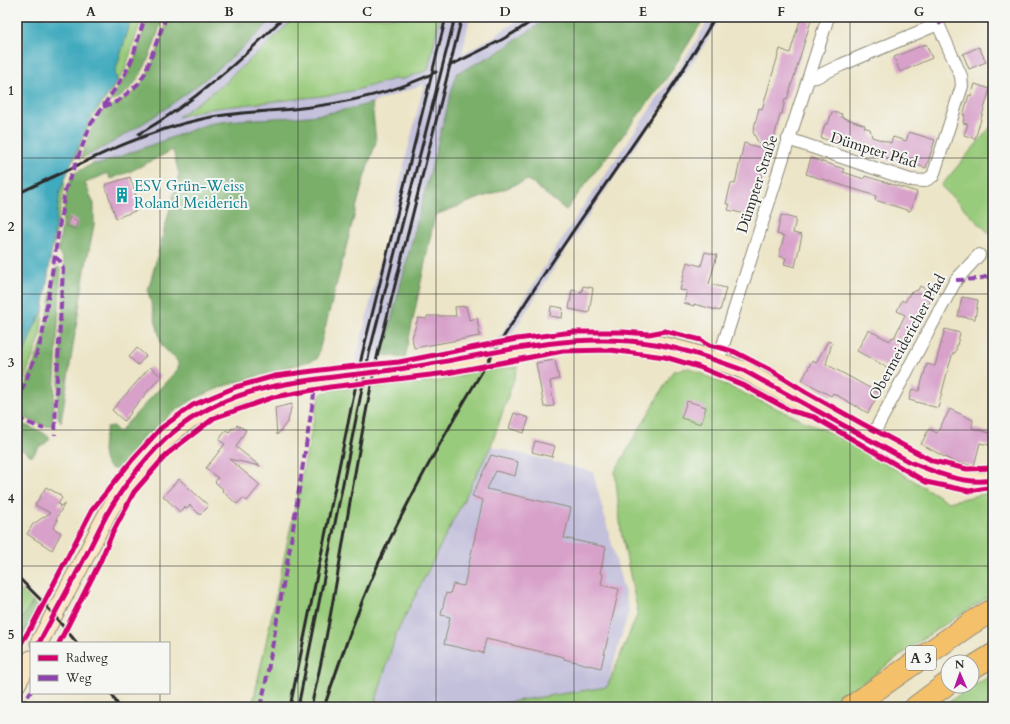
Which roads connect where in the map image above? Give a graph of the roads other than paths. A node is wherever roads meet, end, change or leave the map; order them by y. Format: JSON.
{"nodes":[{"id":1,"x":828,"y":17,"type":"edge"},
{"id":2,"x":809,"y":78,"type":"junction"},
{"id":3,"x":788,"y":140,"type":"junction"},
{"id":4,"x":980,"y":255,"type":"dead end"},
{"id":5,"x":718,"y":361,"type":"junction"},
{"id":6,"x":870,"y":440,"type":"junction"},
{"id":7,"x":993,"y":480,"type":"edge"},
{"id":8,"x":993,"y":610,"type":"edge"},
{"id":9,"x":993,"y":627,"type":"edge"},
{"id":10,"x":40,"y":642,"type":"edge"},
{"id":11,"x":993,"y":655,"type":"edge"},
{"id":12,"x":30,"y":661,"type":"edge"},
{"id":13,"x":980,"y":663,"type":"edge"},
{"id":14,"x":17,"y":684,"type":"edge"},
{"id":15,"x":940,"y":689,"type":"edge"},
{"id":16,"x":851,"y":707,"type":"edge"},
{"id":17,"x":876,"y":707,"type":"edge"},
{"id":18,"x":916,"y":707,"type":"edge"}],
"edges":[{"from":1,"to":2,"type":"street","name":"Dümpter Straße"},
{"from":2,"to":3,"type":"street","name":"Dümpter Straße"},
{"from":2,"to":3,"type":"street","name":"Dümpter Pfad"},
{"from":3,"to":5,"type":"street","name":"Dümpter Straße"},
{"from":4,"to":6,"type":"street","name":"Obermeidericher Pfad"},
{"from":5,"to":6,"type":"main road"},
{"from":5,"to":10,"type":"main road"},
{"from":6,"to":7,"type":"main road"},
{"from":8,"to":16,"type":"highway","number":"A 3"},
{"from":9,"to":17,"type":"highway","number":"A 3"},
{"from":11,"to":13,"type":"highway"},
{"from":12,"to":14,"type":"main road"},
{"from":15,"to":18,"type":"highway","number":"A 3"}]}
